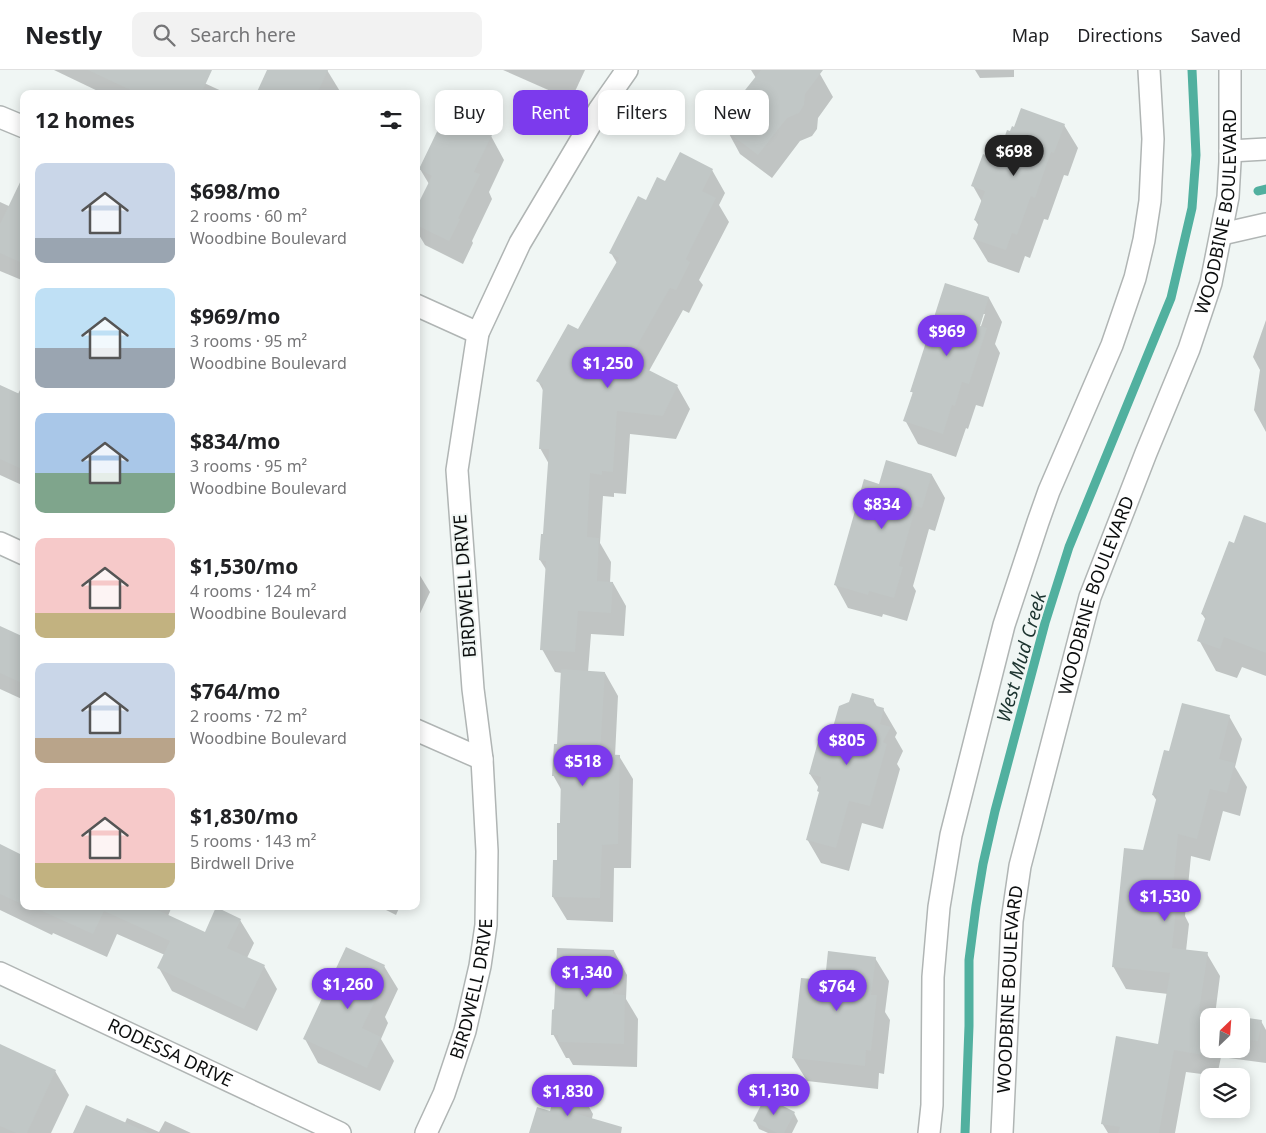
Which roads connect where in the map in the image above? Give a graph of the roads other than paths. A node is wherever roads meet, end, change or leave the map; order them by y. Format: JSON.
{"nodes":[{"id":1,"x":627,"y":70,"type":"edge"},
{"id":2,"x":1150,"y":70,"type":"edge"},
{"id":3,"x":1230,"y":70,"type":"edge"},
{"id":4,"x":0,"y":117,"type":"edge"},
{"id":5,"x":20,"y":125,"type":"edge"},
{"id":6,"x":1266,"y":149,"type":"edge"},
{"id":7,"x":1230,"y":151,"type":"junction"},
{"id":8,"x":1266,"y":224,"type":"edge"},
{"id":9,"x":1222,"y":234,"type":"junction"},
{"id":10,"x":420,"y":307,"type":"edge"},
{"id":11,"x":478,"y":333,"type":"junction"},
{"id":12,"x":0,"y":543,"type":"edge"},
{"id":13,"x":20,"y":552,"type":"edge"},
{"id":14,"x":420,"y":732,"type":"edge"},
{"id":15,"x":482,"y":759,"type":"junction"},
{"id":16,"x":0,"y":973,"type":"edge"},
{"id":17,"x":340,"y":1133,"type":"edge"},
{"id":18,"x":426,"y":1133,"type":"edge"},
{"id":19,"x":929,"y":1133,"type":"edge"},
{"id":20,"x":1002,"y":1133,"type":"edge"}],
"edges":[{"from":1,"to":11,"type":"street","name":"BIRDWELL DRIVE"},
{"from":2,"to":19,"type":"street"},
{"from":3,"to":7,"type":"street","name":"WOODBINE BOULEVARD"},
{"from":4,"to":5,"type":"street"},
{"from":6,"to":7,"type":"street"},
{"from":7,"to":9,"type":"street","name":"WOODBINE BOULEVARD"},
{"from":8,"to":9,"type":"street"},
{"from":9,"to":20,"type":"street","name":"WOODBINE BOULEVARD"},
{"from":10,"to":11,"type":"street"},
{"from":11,"to":15,"type":"street","name":"BIRDWELL DRIVE"},
{"from":12,"to":13,"type":"street"},
{"from":14,"to":15,"type":"street"},
{"from":15,"to":18,"type":"street","name":"BIRDWELL DRIVE"},
{"from":16,"to":17,"type":"street","name":"RODESSA DRIVE"}]}
